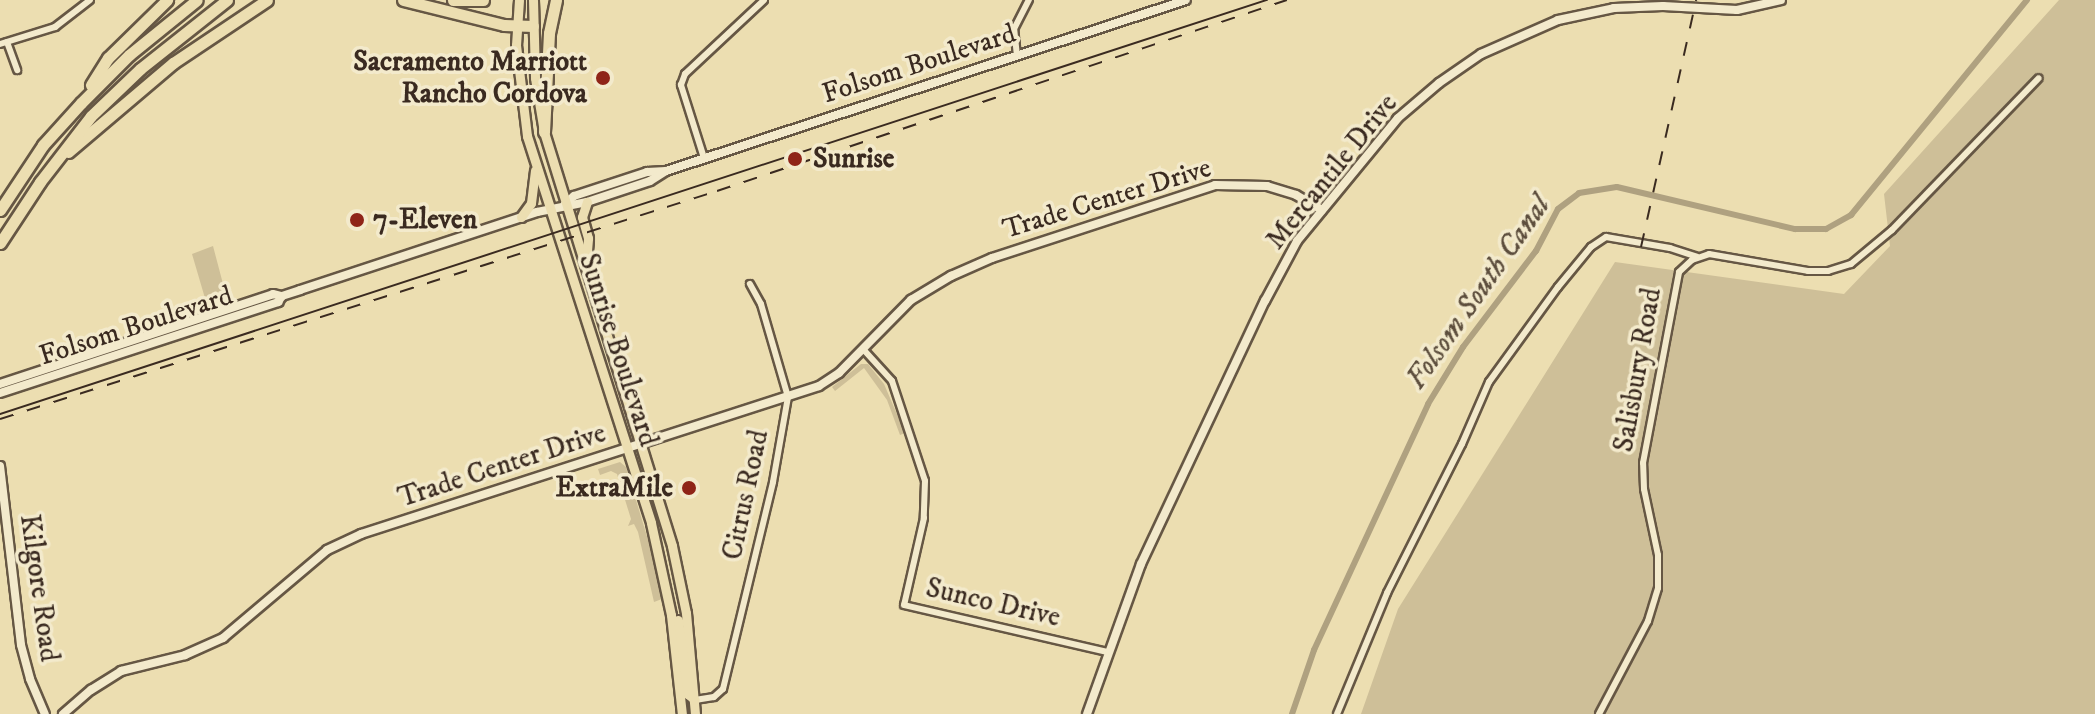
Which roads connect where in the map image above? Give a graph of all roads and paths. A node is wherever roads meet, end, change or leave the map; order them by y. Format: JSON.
{"nodes":[{"id":1,"x":90,"y":0,"type":"edge"},
{"id":2,"x":167,"y":0,"type":"edge"},
{"id":3,"x":197,"y":0,"type":"edge"},
{"id":4,"x":227,"y":0,"type":"edge"},
{"id":5,"x":267,"y":0,"type":"edge"},
{"id":6,"x":403,"y":0,"type":"edge"},
{"id":7,"x":453,"y":0,"type":"edge"},
{"id":8,"x":483,"y":0,"type":"edge"},
{"id":9,"x":519,"y":0,"type":"edge"},
{"id":10,"x":533,"y":0,"type":"edge"},
{"id":11,"x":556,"y":0,"type":"edge"},
{"id":12,"x":764,"y":0,"type":"edge"},
{"id":13,"x":1029,"y":0,"type":"edge"},
{"id":14,"x":1186,"y":0,"type":"edge"},
{"id":15,"x":1781,"y":0,"type":"edge"},
{"id":16,"x":516,"y":26,"type":"junction"},
{"id":17,"x":533,"y":26,"type":"junction"},
{"id":18,"x":4,"y":43,"type":"edge"},
{"id":19,"x":1017,"y":56,"type":"junction"},
{"id":20,"x":17,"y":70,"type":"dead end"},
{"id":21,"x":2039,"y":78,"type":"dead end"},
{"id":22,"x":81,"y":103,"type":"junction"},
{"id":23,"x":544,"y":132,"type":"junction"},
{"id":24,"x":704,"y":158,"type":"junction"},
{"id":25,"x":54,"y":162,"type":"junction"},
{"id":26,"x":535,"y":163,"type":"junction"},
{"id":27,"x":666,"y":171,"type":"junction"},
{"id":28,"x":587,"y":202,"type":"junction"},
{"id":29,"x":565,"y":204,"type":"junction"},
{"id":30,"x":550,"y":208,"type":"junction"},
{"id":31,"x":0,"y":210,"type":"edge"},
{"id":32,"x":1322,"y":210,"type":"junction"},
{"id":33,"x":521,"y":217,"type":"junction"},
{"id":34,"x":0,"y":243,"type":"edge"},
{"id":35,"x":1697,"y":257,"type":"junction"},
{"id":36,"x":586,"y":266,"type":"junction"},
{"id":37,"x":750,"y":284,"type":"dead end"},
{"id":38,"x":282,"y":296,"type":"junction"},
{"id":39,"x":169,"y":330,"type":"junction"},
{"id":40,"x":148,"y":344,"type":"junction"},
{"id":41,"x":863,"y":349,"type":"junction"},
{"id":42,"x":0,"y":384,"type":"edge"},
{"id":43,"x":0,"y":393,"type":"edge"},
{"id":44,"x":788,"y":397,"type":"junction"},
{"id":45,"x":641,"y":445,"type":"junction"},
{"id":46,"x":627,"y":450,"type":"junction"},
{"id":47,"x":0,"y":466,"type":"edge"},
{"id":48,"x":670,"y":608,"type":"junction"},
{"id":49,"x":1107,"y":652,"type":"junction"},
{"id":50,"x":680,"y":699,"type":"junction"},
{"id":51,"x":695,"y":700,"type":"junction"},
{"id":52,"x":45,"y":714,"type":"edge"},
{"id":53,"x":63,"y":714,"type":"edge"},
{"id":54,"x":682,"y":714,"type":"edge"},
{"id":55,"x":688,"y":714,"type":"edge"},
{"id":56,"x":695,"y":714,"type":"edge"},
{"id":57,"x":1087,"y":714,"type":"edge"},
{"id":58,"x":1337,"y":714,"type":"edge"},
{"id":59,"x":1599,"y":714,"type":"edge"}],
"edges":[{"from":1,"to":18,"type":"street"},
{"from":2,"to":22,"type":"highway"},
{"from":3,"to":22,"type":"highway"},
{"from":4,"to":25,"type":"highway"},
{"from":5,"to":25,"type":"highway"},
{"from":6,"to":16,"type":"highway"},
{"from":7,"to":8,"type":"highway"},
{"from":9,"to":16,"type":"main road","name":"Sunrise Boulevard"},
{"from":10,"to":17,"type":"main road","name":"Sunrise Boulevard"},
{"from":11,"to":23,"type":"highway"},
{"from":12,"to":24,"type":"street"},
{"from":13,"to":19,"type":"street"},
{"from":14,"to":19,"type":"street","name":"Folsom Boulevard"},
{"from":15,"to":32,"type":"street","name":"Mercantile Drive"},
{"from":16,"to":17,"type":"highway"},
{"from":16,"to":26,"type":"main road","name":"Sunrise Boulevard"},
{"from":17,"to":23,"type":"main road","name":"Sunrise Boulevard"},
{"from":18,"to":20,"type":"street"},
{"from":19,"to":24,"type":"street","name":"Folsom Boulevard"},
{"from":21,"to":35,"type":"street"},
{"from":22,"to":31,"type":"highway"},
{"from":23,"to":29,"type":"main road","name":"Sunrise Boulevard"},
{"from":24,"to":27,"type":"street","name":"Folsom Boulevard"},
{"from":25,"to":34,"type":"highway"},
{"from":26,"to":30,"type":"main road","name":"Sunrise Boulevard"},
{"from":26,"to":33,"type":"main road"},
{"from":27,"to":28,"type":"street","name":"Folsom Boulevard"},
{"from":27,"to":29,"type":"street","name":"Folsom Boulevard"},
{"from":28,"to":29,"type":"street","name":"Folsom Boulevard"},
{"from":28,"to":36,"type":"main road"},
{"from":29,"to":30,"type":"street","name":"Folsom Boulevard"},
{"from":29,"to":36,"type":"main road","name":"Sunrise Boulevard"},
{"from":30,"to":33,"type":"street","name":"Folsom Boulevard"},
{"from":30,"to":46,"type":"main road","name":"Sunrise Boulevard"},
{"from":32,"to":41,"type":"street","name":"Trade Center Drive"},
{"from":32,"to":49,"type":"street","name":"Mercantile Drive"},
{"from":33,"to":38,"type":"street","name":"Folsom Boulevard"},
{"from":35,"to":58,"type":"street"},
{"from":35,"to":59,"type":"street","name":"Salisbury Road"},
{"from":36,"to":45,"type":"main road","name":"Sunrise Boulevard"},
{"from":37,"to":44,"type":"street","name":"Citrus Road"},
{"from":38,"to":39,"type":"street","name":"Folsom Boulevard"},
{"from":38,"to":40,"type":"street","name":"Folsom Boulevard"},
{"from":39,"to":40,"type":"street"},
{"from":39,"to":42,"type":"street","name":"Folsom Boulevard"},
{"from":40,"to":43,"type":"street","name":"Folsom Boulevard"},
{"from":41,"to":44,"type":"street","name":"Trade Center Drive"},
{"from":41,"to":49,"type":"street","name":"Sunco Drive"},
{"from":44,"to":45,"type":"street","name":"Trade Center Drive"},
{"from":44,"to":51,"type":"street","name":"Citrus Road"},
{"from":45,"to":46,"type":"street","name":"Trade Center Drive"},
{"from":45,"to":51,"type":"main road","name":"Sunrise Boulevard"},
{"from":46,"to":48,"type":"main road","name":"Sunrise Boulevard"},
{"from":46,"to":53,"type":"street","name":"Trade Center Drive"},
{"from":47,"to":52,"type":"street","name":"Kilgore Road"},
{"from":48,"to":50,"type":"main road","name":"Sunrise Boulevard"},
{"from":48,"to":51,"type":"main road"},
{"from":49,"to":57,"type":"street","name":"Mercantile Drive"},
{"from":50,"to":54,"type":"main road","name":"Sunrise Boulevard"},
{"from":50,"to":55,"type":"main road"},
{"from":51,"to":56,"type":"main road","name":"Sunrise Boulevard"}]}
